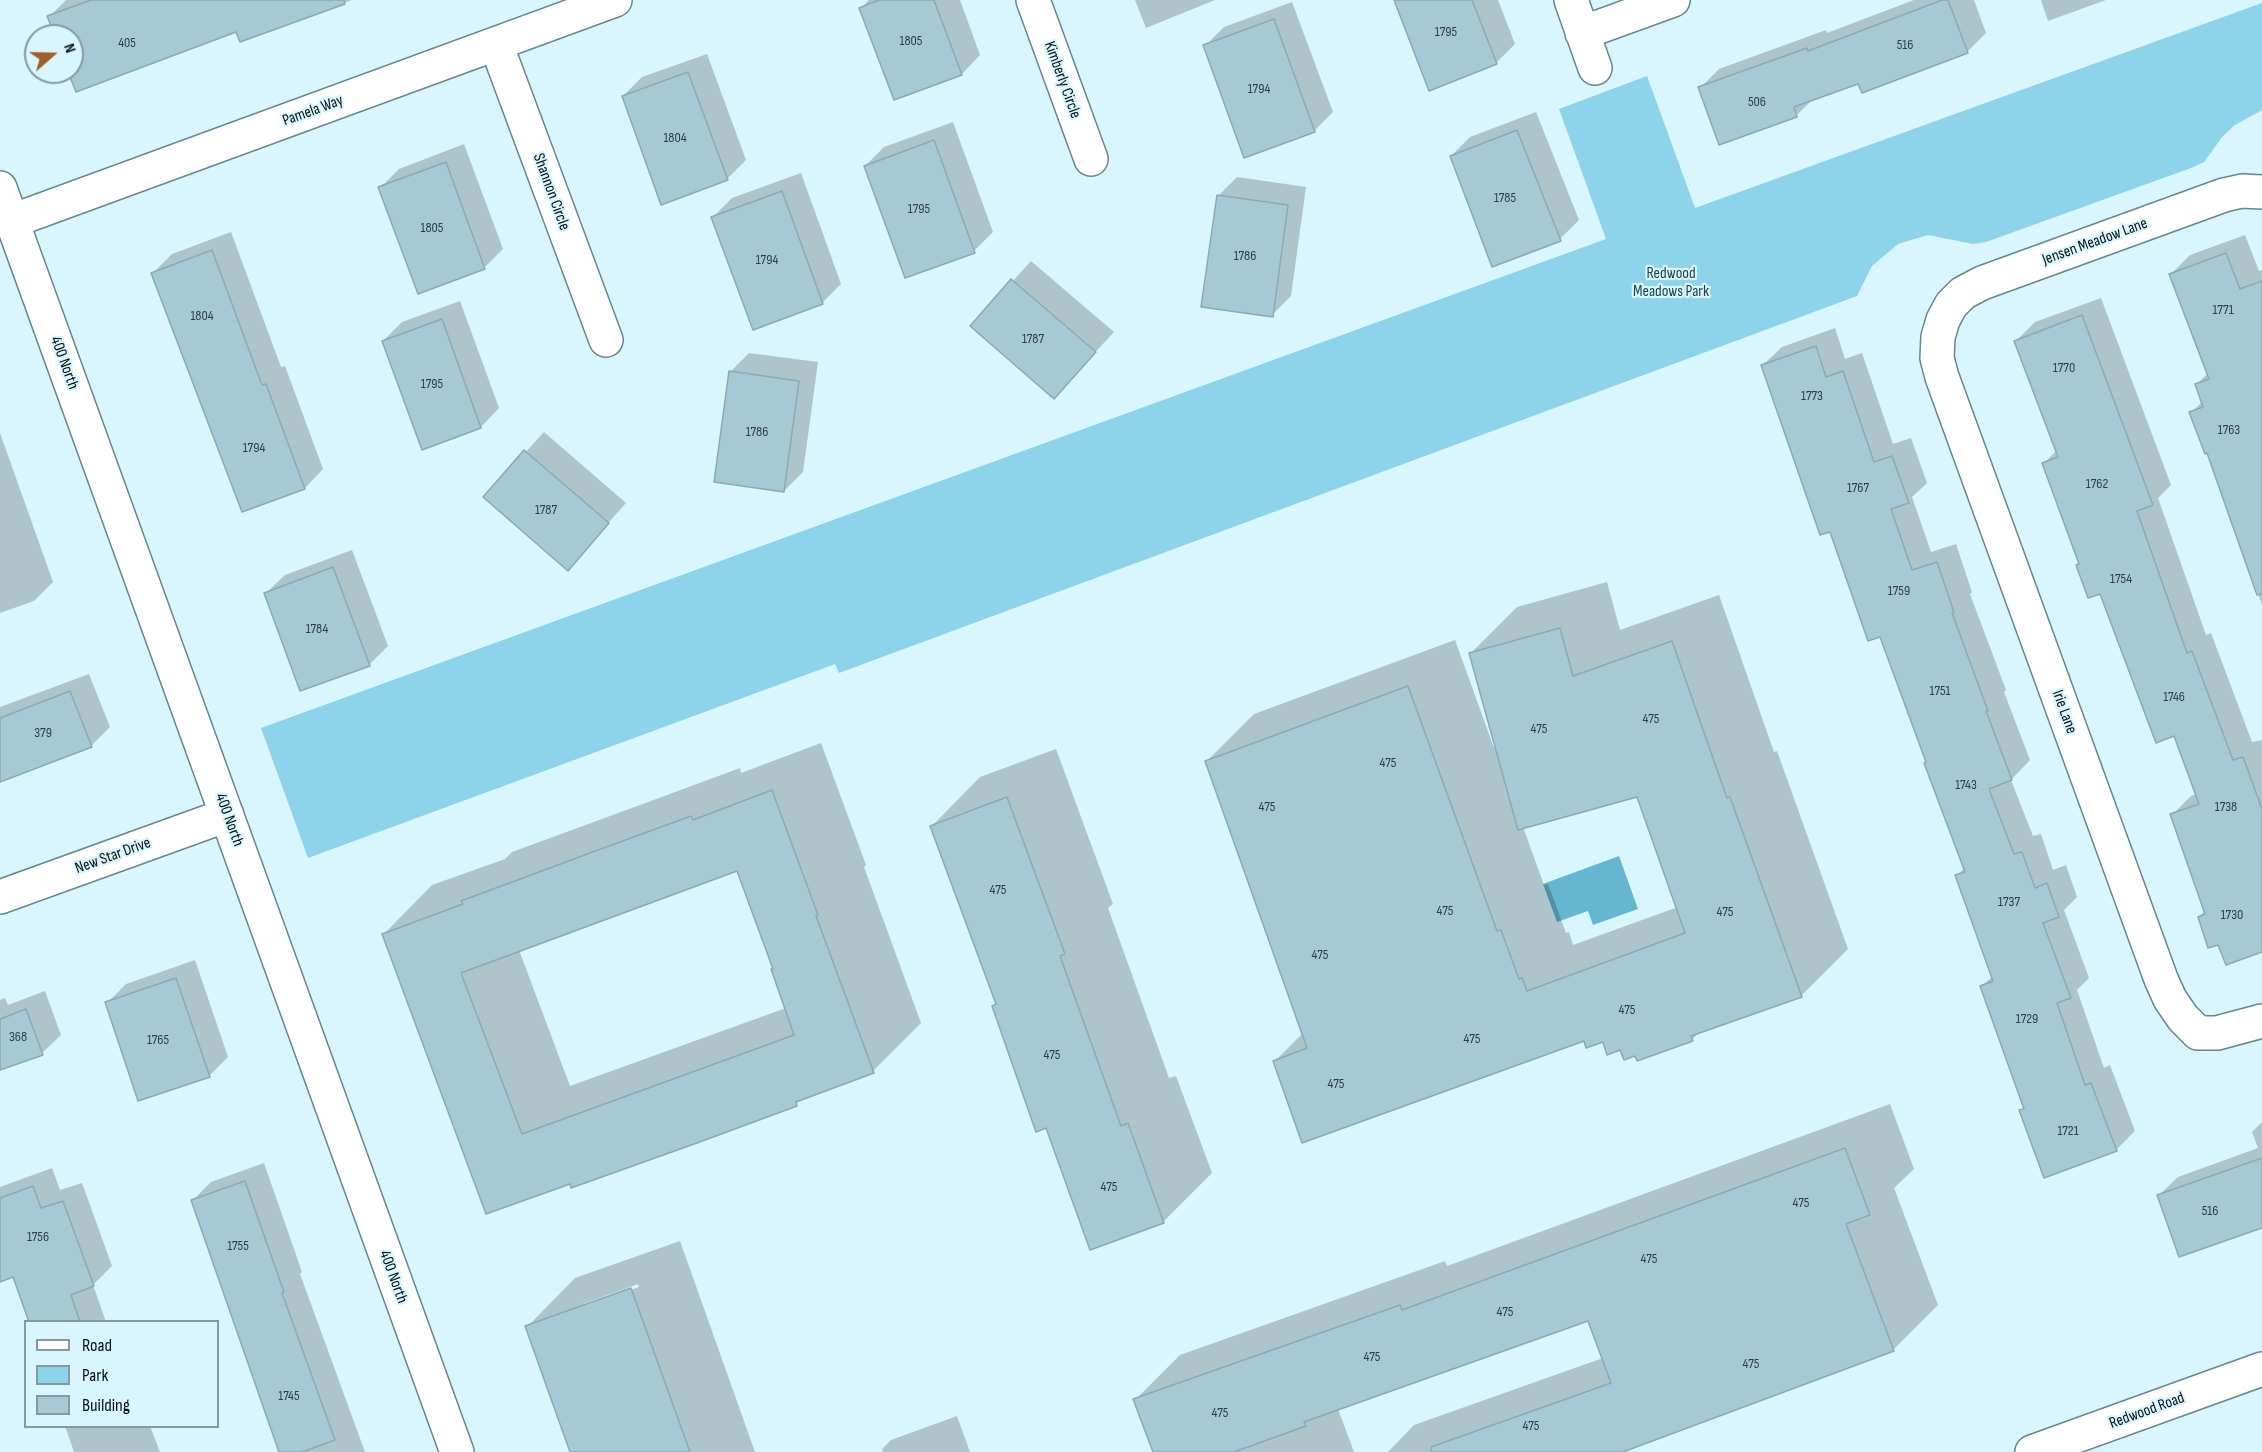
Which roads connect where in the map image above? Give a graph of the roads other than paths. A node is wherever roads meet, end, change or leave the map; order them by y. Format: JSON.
{"nodes":[{"id":1,"x":615,"y":0,"type":"edge"},
{"id":2,"x":1033,"y":0,"type":"edge"},
{"id":3,"x":1570,"y":0,"type":"edge"},
{"id":4,"x":1673,"y":0,"type":"edge"},
{"id":5,"x":1582,"y":33,"type":"junction"},
{"id":6,"x":496,"y":44,"type":"junction"},
{"id":7,"x":1595,"y":68,"type":"dead end"},
{"id":8,"x":1091,"y":159,"type":"dead end"},
{"id":9,"x":0,"y":188,"type":"edge"},
{"id":10,"x":2262,"y":192,"type":"edge"},
{"id":11,"x":12,"y":221,"type":"junction"},
{"id":12,"x":1943,"y":320,"type":"joint"},
{"id":13,"x":606,"y":340,"type":"dead end"},
{"id":14,"x":227,"y":815,"type":"junction"},
{"id":15,"x":0,"y":897,"type":"edge"},
{"id":16,"x":2262,"y":1021,"type":"edge"},
{"id":17,"x":2262,"y":1369,"type":"edge"},
{"id":18,"x":457,"y":1452,"type":"edge"},
{"id":19,"x":2032,"y":1452,"type":"edge"}],
"edges":[{"from":1,"to":6,"type":"street","name":"Pamela Way"},
{"from":2,"to":8,"type":"street","name":"Kimberly Circle"},
{"from":3,"to":5,"type":"street"},
{"from":4,"to":5,"type":"street"},
{"from":5,"to":7,"type":"street"},
{"from":6,"to":11,"type":"street","name":"Pamela Way"},
{"from":6,"to":13,"type":"street","name":"Shannon Circle"},
{"from":9,"to":11,"type":"street","name":"400 North"},
{"from":10,"to":12,"type":"street","name":"Jensen Meadow Lane"},
{"from":11,"to":14,"type":"street","name":"400 North"},
{"from":12,"to":16,"type":"street","name":"Irie Lane"},
{"from":14,"to":15,"type":"street","name":"New Star Drive"},
{"from":14,"to":18,"type":"street","name":"400 North"},
{"from":17,"to":19,"type":"street","name":"Redwood Road"}]}
